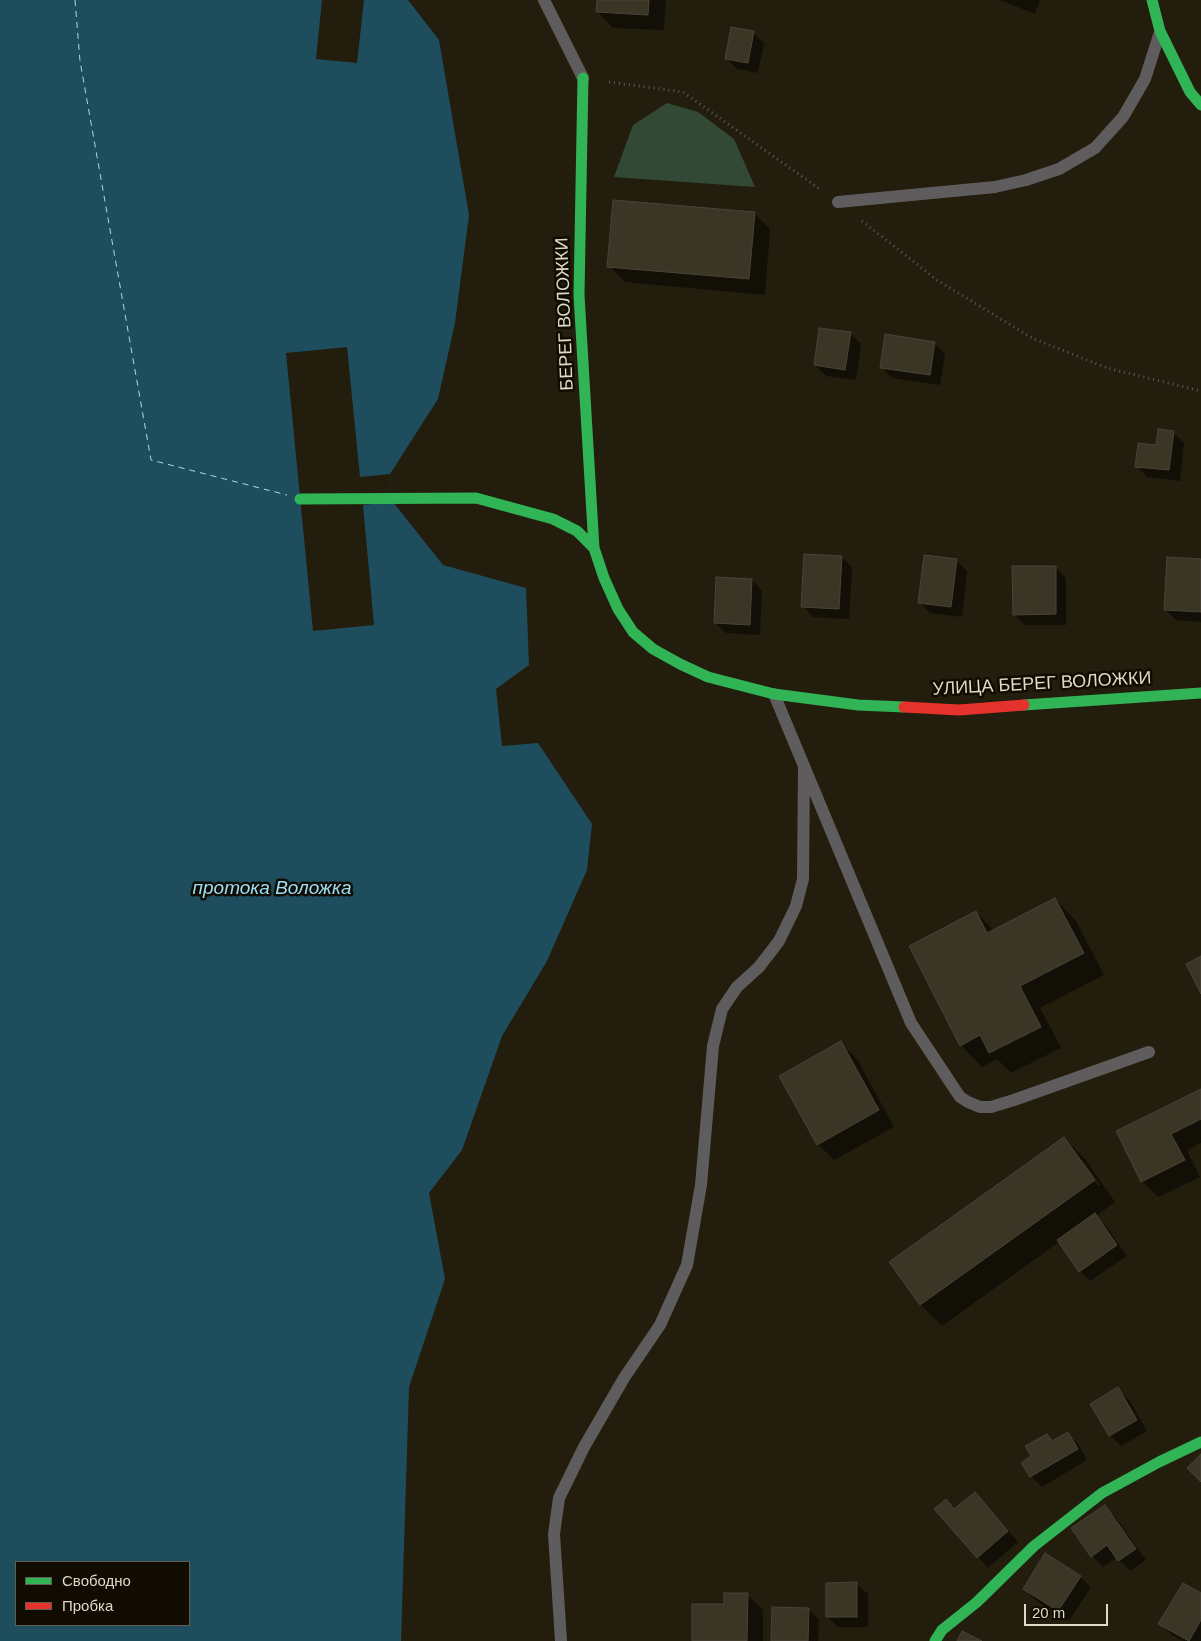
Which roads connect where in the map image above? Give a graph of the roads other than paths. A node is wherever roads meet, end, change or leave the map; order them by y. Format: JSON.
{"nodes":[{"id":1,"x":544,"y":0,"type":"edge"},
{"id":2,"x":1152,"y":0,"type":"edge"},
{"id":3,"x":1160,"y":31,"type":"junction"},
{"id":4,"x":583,"y":78,"type":"joint"},
{"id":5,"x":1201,"y":105,"type":"edge"},
{"id":6,"x":838,"y":202,"type":"road end"},
{"id":7,"x":300,"y":498,"type":"dead end"},
{"id":8,"x":594,"y":548,"type":"junction"},
{"id":9,"x":1201,"y":693,"type":"edge"},
{"id":10,"x":774,"y":694,"type":"junction"},
{"id":11,"x":804,"y":767,"type":"junction"},
{"id":12,"x":1149,"y":1052,"type":"dead end"},
{"id":13,"x":1201,"y":1442,"type":"edge"},
{"id":14,"x":562,"y":1641,"type":"edge"},
{"id":15,"x":935,"y":1641,"type":"edge"}],
"edges":[{"from":1,"to":4,"type":"lane"},
{"from":2,"to":3,"type":"street"},
{"from":3,"to":5,"type":"street"},
{"from":3,"to":6,"type":"lane"},
{"from":4,"to":8,"type":"street","name":"БЕРЕГ ВОЛОЖКИ"},
{"from":7,"to":8,"type":"street","name":"УЛИЦА БЕРЕГ ВОЛОЖКИ"},
{"from":8,"to":10,"type":"street","name":"УЛИЦА БЕРЕГ ВОЛОЖКИ"},
{"from":9,"to":10,"type":"street","name":"УЛИЦА БЕРЕГ ВОЛОЖКИ"},
{"from":10,"to":11,"type":"lane"},
{"from":11,"to":12,"type":"lane"},
{"from":11,"to":14,"type":"lane"},
{"from":13,"to":15,"type":"street"}]}
